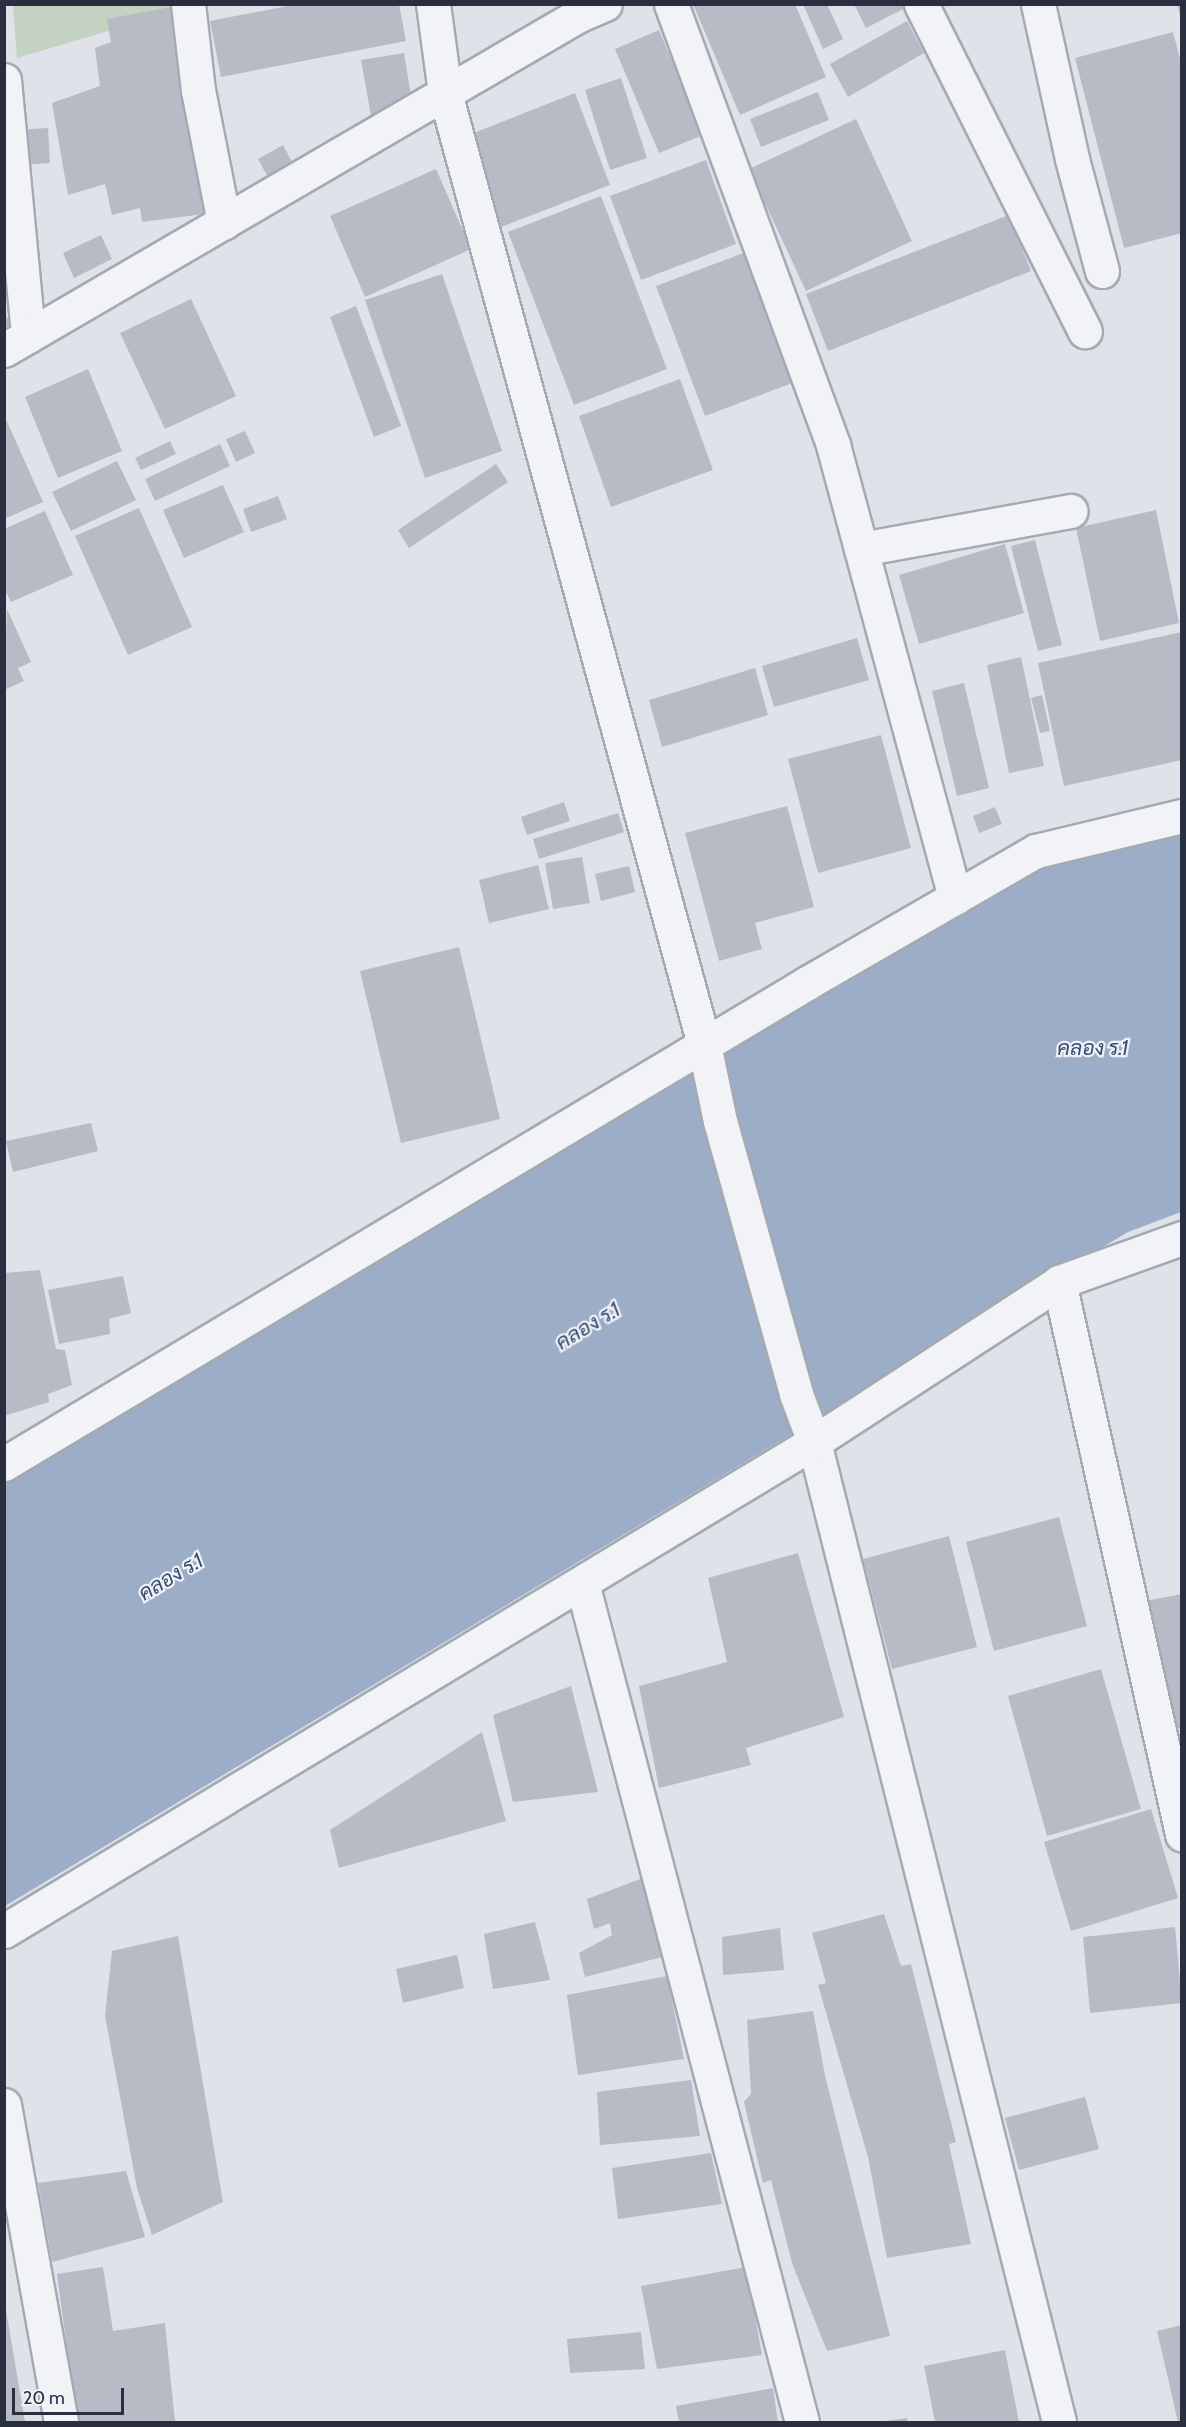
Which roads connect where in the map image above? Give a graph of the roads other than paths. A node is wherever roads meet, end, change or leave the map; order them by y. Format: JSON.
{"nodes":[{"id":1,"x":188,"y":4,"type":"edge"},
{"id":2,"x":433,"y":4,"type":"edge"},
{"id":3,"x":605,"y":4,"type":"edge"},
{"id":4,"x":670,"y":4,"type":"edge"},
{"id":5,"x":921,"y":4,"type":"edge"},
{"id":6,"x":1038,"y":4,"type":"edge"},
{"id":7,"x":4,"y":80,"type":"edge"},
{"id":8,"x":445,"y":93,"type":"junction"},
{"id":9,"x":224,"y":222,"type":"junction"},
{"id":10,"x":1102,"y":271,"type":"dead end"},
{"id":11,"x":1085,"y":331,"type":"dead end"},
{"id":12,"x":16,"y":343,"type":"edge"},
{"id":13,"x":1071,"y":511,"type":"dead end"},
{"id":14,"x":861,"y":549,"type":"junction"},
{"id":15,"x":1182,"y":816,"type":"edge"},
{"id":16,"x":955,"y":898,"type":"junction"},
{"id":17,"x":704,"y":1044,"type":"junction"},
{"id":18,"x":1182,"y":1238,"type":"edge"},
{"id":19,"x":1059,"y":1282,"type":"junction"},
{"id":20,"x":814,"y":1442,"type":"junction"},
{"id":21,"x":4,"y":1464,"type":"edge"},
{"id":22,"x":582,"y":1582,"type":"junction"},
{"id":23,"x":1182,"y":1834,"type":"edge"},
{"id":24,"x":4,"y":1931,"type":"edge"},
{"id":25,"x":4,"y":2105,"type":"edge"},
{"id":26,"x":61,"y":2422,"type":"edge"},
{"id":27,"x":802,"y":2422,"type":"edge"},
{"id":28,"x":1059,"y":2422,"type":"edge"}],
"edges":[{"from":1,"to":9,"type":"street"},
{"from":2,"to":8,"type":"street"},
{"from":3,"to":8,"type":"street"},
{"from":4,"to":14,"type":"street"},
{"from":5,"to":11,"type":"street"},
{"from":6,"to":10,"type":"street"},
{"from":7,"to":12,"type":"street"},
{"from":8,"to":9,"type":"street"},
{"from":8,"to":17,"type":"street"},
{"from":9,"to":12,"type":"street"},
{"from":13,"to":14,"type":"street"},
{"from":14,"to":16,"type":"street"},
{"from":15,"to":16,"type":"street"},
{"from":16,"to":17,"type":"street"},
{"from":17,"to":20,"type":"street"},
{"from":17,"to":21,"type":"street"},
{"from":18,"to":19,"type":"street"},
{"from":19,"to":20,"type":"street"},
{"from":19,"to":23,"type":"street"},
{"from":20,"to":22,"type":"street"},
{"from":20,"to":28,"type":"street"},
{"from":22,"to":24,"type":"street"},
{"from":22,"to":27,"type":"street"},
{"from":25,"to":26,"type":"street"}]}
